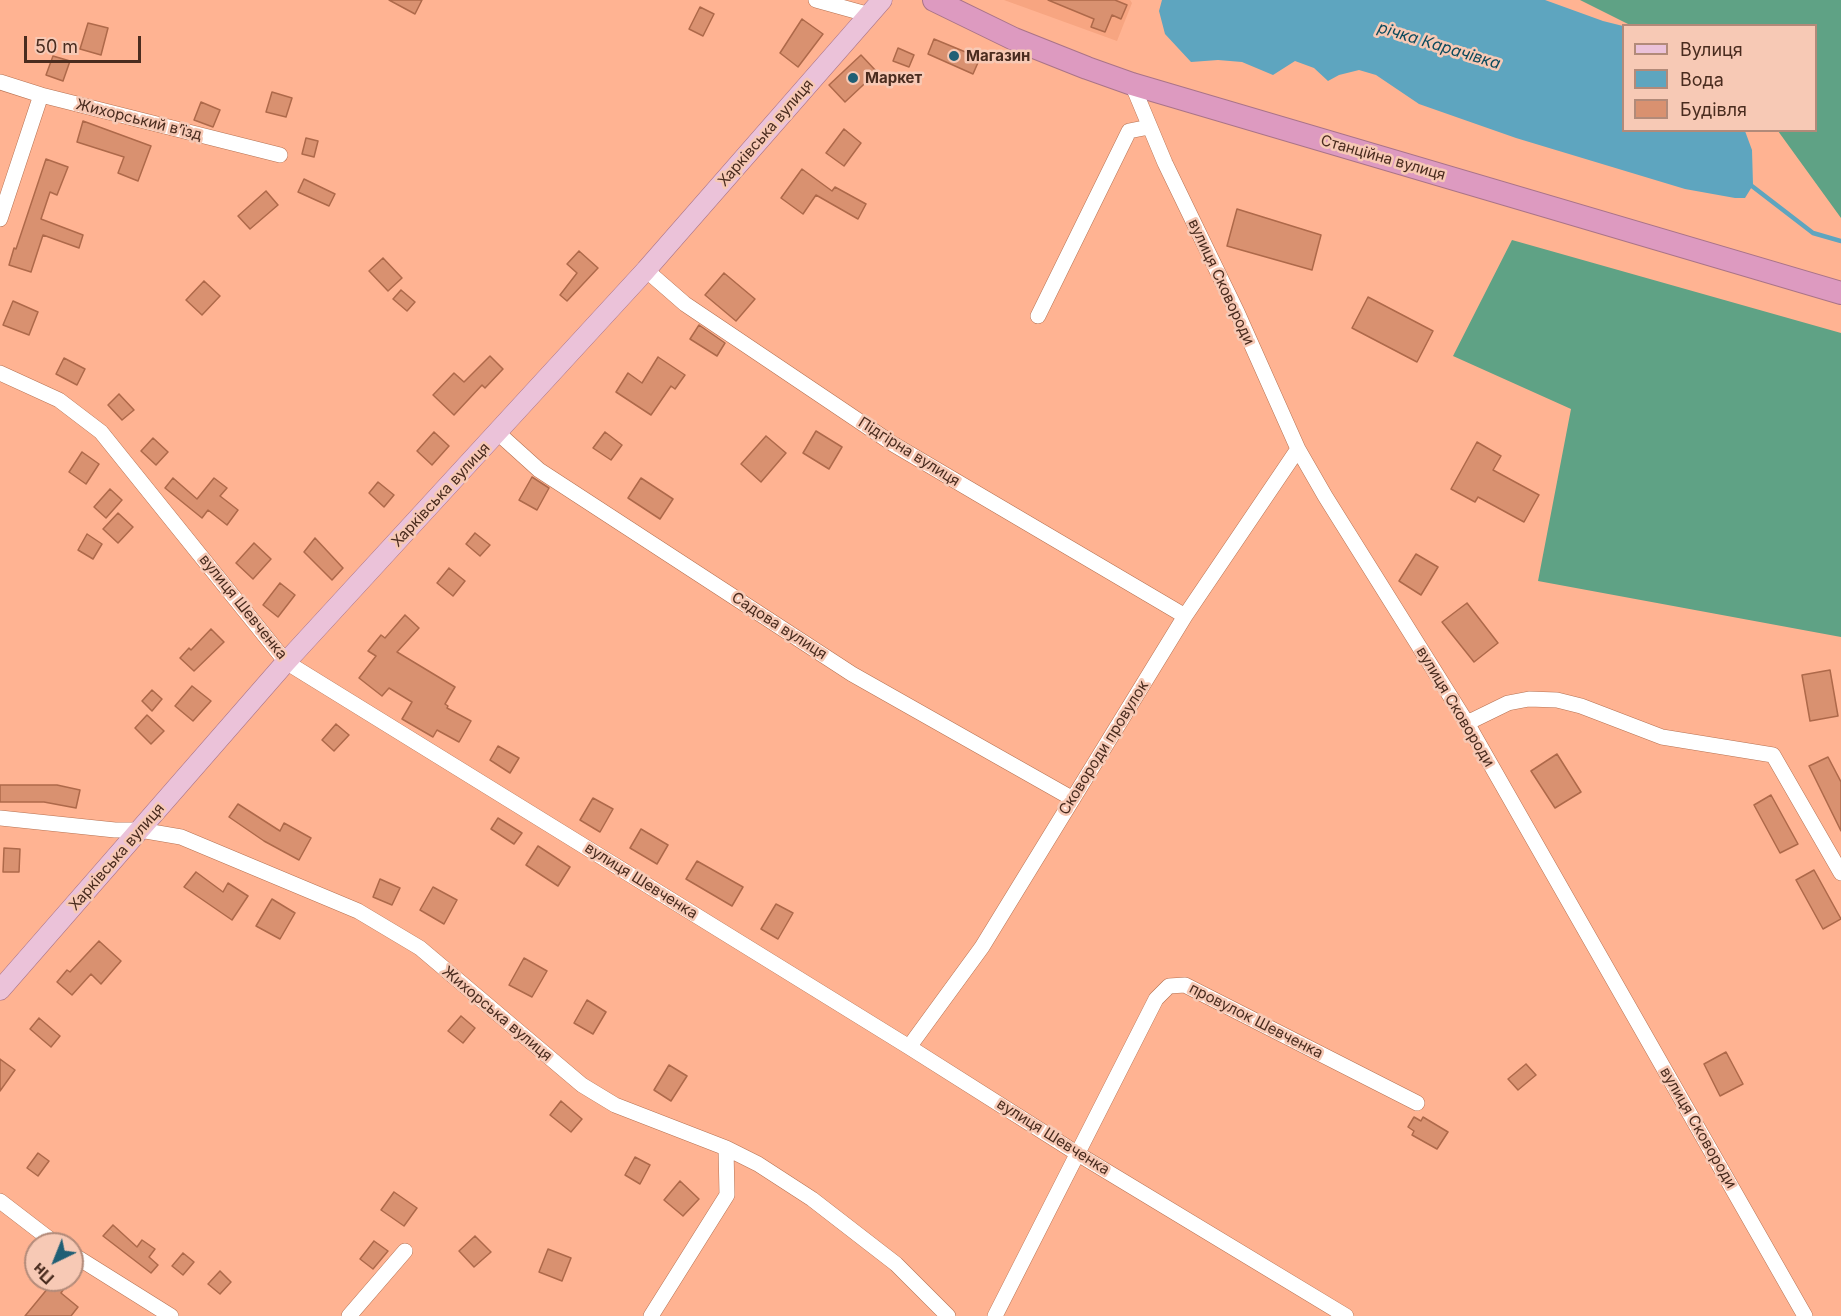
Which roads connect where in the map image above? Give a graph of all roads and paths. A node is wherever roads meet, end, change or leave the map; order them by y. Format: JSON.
{"nodes":[{"id":1,"x":816,"y":0,"type":"edge"},
{"id":2,"x":934,"y":0,"type":"edge"},
{"id":3,"x":876,"y":8,"type":"edge"},
{"id":4,"x":0,"y":82,"type":"edge"},
{"id":5,"x":1132,"y":84,"type":"junction"},
{"id":6,"x":41,"y":95,"type":"junction"},
{"id":7,"x":1149,"y":126,"type":"junction"},
{"id":8,"x":280,"y":155,"type":"dead end"},
{"id":9,"x":0,"y":219,"type":"edge"},
{"id":10,"x":646,"y":270,"type":"junction"},
{"id":11,"x":1841,"y":293,"type":"edge"},
{"id":12,"x":1038,"y":316,"type":"dead end"},
{"id":13,"x":0,"y":373,"type":"edge"},
{"id":14,"x":498,"y":433,"type":"junction"},
{"id":15,"x":1298,"y":449,"type":"junction"},
{"id":16,"x":1185,"y":616,"type":"junction"},
{"id":17,"x":286,"y":662,"type":"junction"},
{"id":18,"x":1467,"y":723,"type":"junction"},
{"id":19,"x":1073,"y":799,"type":"junction"},
{"id":20,"x":0,"y":818,"type":"edge"},
{"id":21,"x":140,"y":830,"type":"junction"},
{"id":22,"x":1841,"y":873,"type":"edge"},
{"id":23,"x":0,"y":990,"type":"edge"},
{"id":24,"x":909,"y":1047,"type":"junction"},
{"id":25,"x":1418,"y":1103,"type":"dead end"},
{"id":26,"x":726,"y":1148,"type":"junction"},
{"id":27,"x":1078,"y":1154,"type":"junction"},
{"id":28,"x":0,"y":1201,"type":"edge"},
{"id":29,"x":40,"y":1232,"type":"edge"},
{"id":30,"x":405,"y":1251,"type":"dead end"},
{"id":31,"x":84,"y":1262,"type":"edge"},
{"id":32,"x":171,"y":1316,"type":"edge"},
{"id":33,"x":350,"y":1316,"type":"edge"},
{"id":34,"x":651,"y":1316,"type":"edge"},
{"id":35,"x":948,"y":1316,"type":"edge"},
{"id":36,"x":995,"y":1316,"type":"edge"},
{"id":37,"x":1346,"y":1316,"type":"edge"},
{"id":38,"x":1805,"y":1316,"type":"edge"}],
"edges":[{"from":1,"to":3,"type":"street"},
{"from":2,"to":5,"type":"highway","name":"Станційна вулиця"},
{"from":3,"to":10,"type":"main road","name":"Харківська вулиця"},
{"from":4,"to":6,"type":"street","name":"Жихорський в’їзд"},
{"from":5,"to":7,"type":"street","name":"вулиця Сковороди"},
{"from":5,"to":11,"type":"highway","name":"Станційна вулиця"},
{"from":6,"to":8,"type":"street","name":"Жихорський в’їзд"},
{"from":6,"to":9,"type":"street"},
{"from":7,"to":12,"type":"street"},
{"from":7,"to":15,"type":"street","name":"вулиця Сковороди"},
{"from":10,"to":14,"type":"main road","name":"Харківська вулиця"},
{"from":10,"to":16,"type":"street","name":"Підгірна вулиця"},
{"from":13,"to":17,"type":"street","name":"вулиця Шевченка"},
{"from":14,"to":17,"type":"main road","name":"Харківська вулиця"},
{"from":14,"to":19,"type":"street","name":"Садова вулиця"},
{"from":15,"to":16,"type":"street","name":"Сковороди провулок"},
{"from":15,"to":18,"type":"street","name":"вулиця Сковороди"},
{"from":16,"to":19,"type":"street","name":"Сковороди провулок"},
{"from":17,"to":21,"type":"main road","name":"Харківська вулиця"},
{"from":17,"to":24,"type":"street","name":"вулиця Шевченка"},
{"from":18,"to":22,"type":"street"},
{"from":18,"to":38,"type":"street","name":"вулиця Сковороди"},
{"from":19,"to":24,"type":"street","name":"Сковороди провулок"},
{"from":20,"to":21,"type":"street","name":"Жихорська вулиця"},
{"from":21,"to":23,"type":"main road","name":"Харківська вулиця"},
{"from":21,"to":26,"type":"street","name":"Жихорська вулиця"},
{"from":24,"to":27,"type":"street","name":"вулиця Шевченка"},
{"from":25,"to":27,"type":"street","name":"провулок Шевченка"},
{"from":26,"to":34,"type":"street"},
{"from":26,"to":35,"type":"street","name":"Жихорська вулиця"},
{"from":27,"to":36,"type":"street","name":"провулок Шевченка"},
{"from":27,"to":37,"type":"street","name":"вулиця Шевченка"},
{"from":28,"to":29,"type":"street"},
{"from":30,"to":33,"type":"street"},
{"from":31,"to":32,"type":"street"}]}
